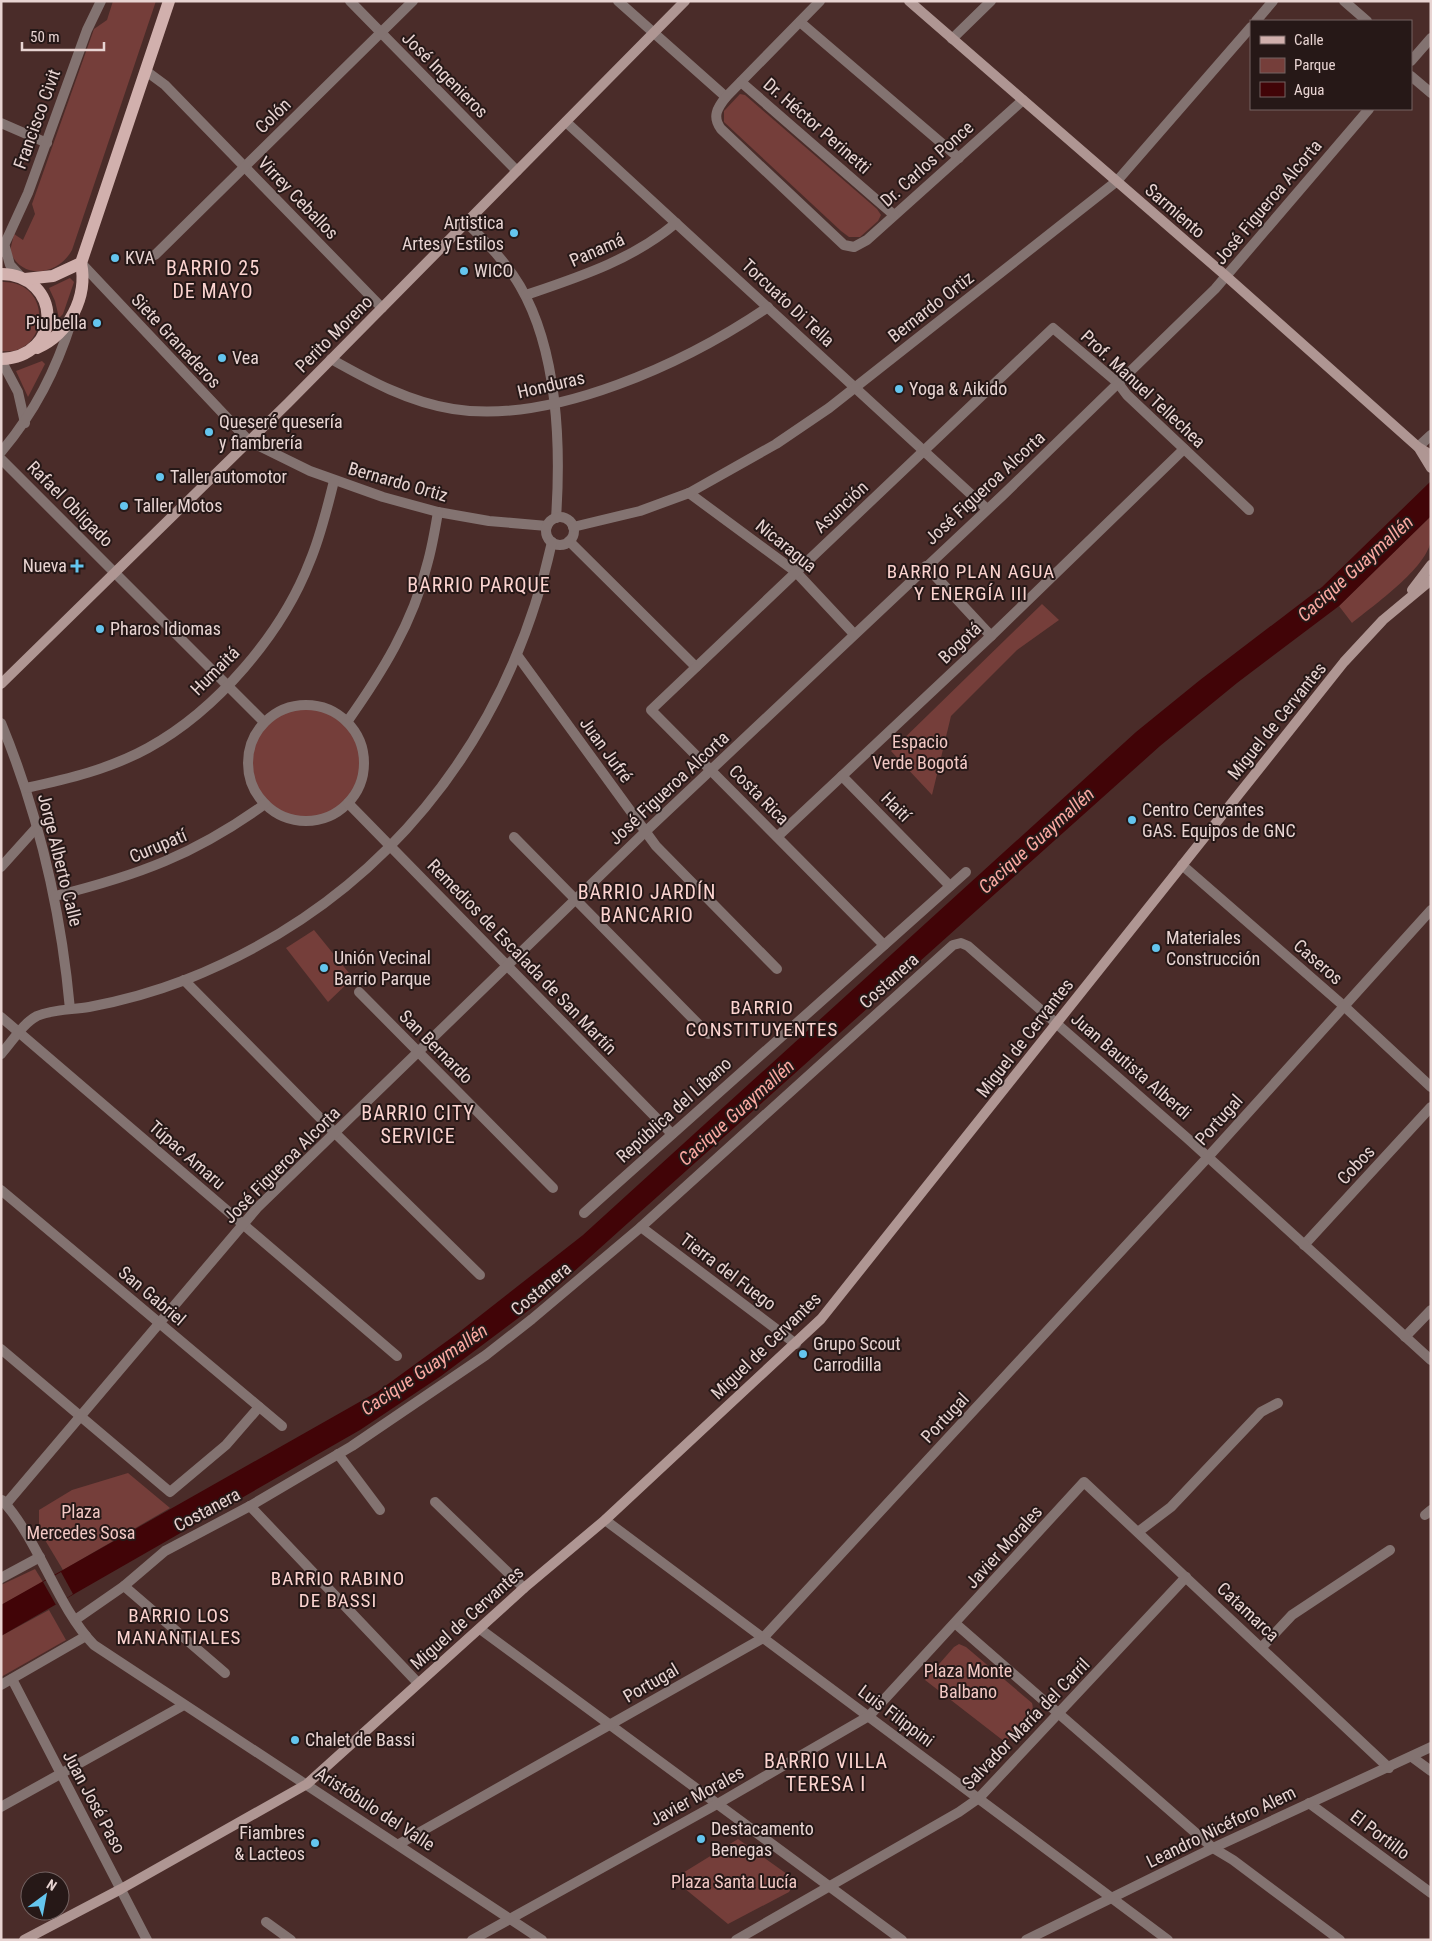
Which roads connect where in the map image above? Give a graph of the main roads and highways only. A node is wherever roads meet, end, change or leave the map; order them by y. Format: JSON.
{"nodes":[{"id":1,"x":169,"y":1,"type":"edge"},
{"id":2,"x":685,"y":1,"type":"edge"},
{"id":3,"x":909,"y":1,"type":"edge"},
{"id":4,"x":81,"y":263,"type":"junction"},
{"id":5,"x":1,"y":274,"type":"edge"},
{"id":6,"x":23,"y":278,"type":"junction"},
{"id":7,"x":32,"y":350,"type":"junction"},
{"id":8,"x":1,"y":360,"type":"edge"},
{"id":9,"x":1418,"y":447,"type":"junction"},
{"id":10,"x":1431,"y":454,"type":"edge"},
{"id":11,"x":1431,"y":468,"type":"edge"},
{"id":12,"x":1431,"y":565,"type":"edge"},
{"id":13,"x":1431,"y":580,"type":"edge"},
{"id":14,"x":1431,"y":589,"type":"edge"},
{"id":15,"x":1408,"y":599,"type":"junction"},
{"id":16,"x":1,"y":684,"type":"edge"},
{"id":17,"x":24,"y":1940,"type":"edge"}],
"edges":[{"from":1,"to":4,"type":"main road"},
{"from":2,"to":16,"type":"main road","name":"Perito Moreno"},
{"from":3,"to":9,"type":"main road","name":"Sarmiento"},
{"from":4,"to":6,"type":"main road"},
{"from":4,"to":7,"type":"main road"},
{"from":5,"to":6,"type":"main road"},
{"from":6,"to":7,"type":"main road"},
{"from":7,"to":8,"type":"main road"},
{"from":9,"to":10,"type":"main road","name":"Sarmiento"},
{"from":9,"to":11,"type":"main road","name":"Sarmiento"},
{"from":12,"to":15,"type":"main road","name":"Miguel de Cervantes"},
{"from":13,"to":15,"type":"main road","name":"Miguel de Cervantes"},
{"from":14,"to":15,"type":"main road","name":"Miguel de Cervantes"},
{"from":15,"to":17,"type":"main road","name":"Miguel de Cervantes"}]}
